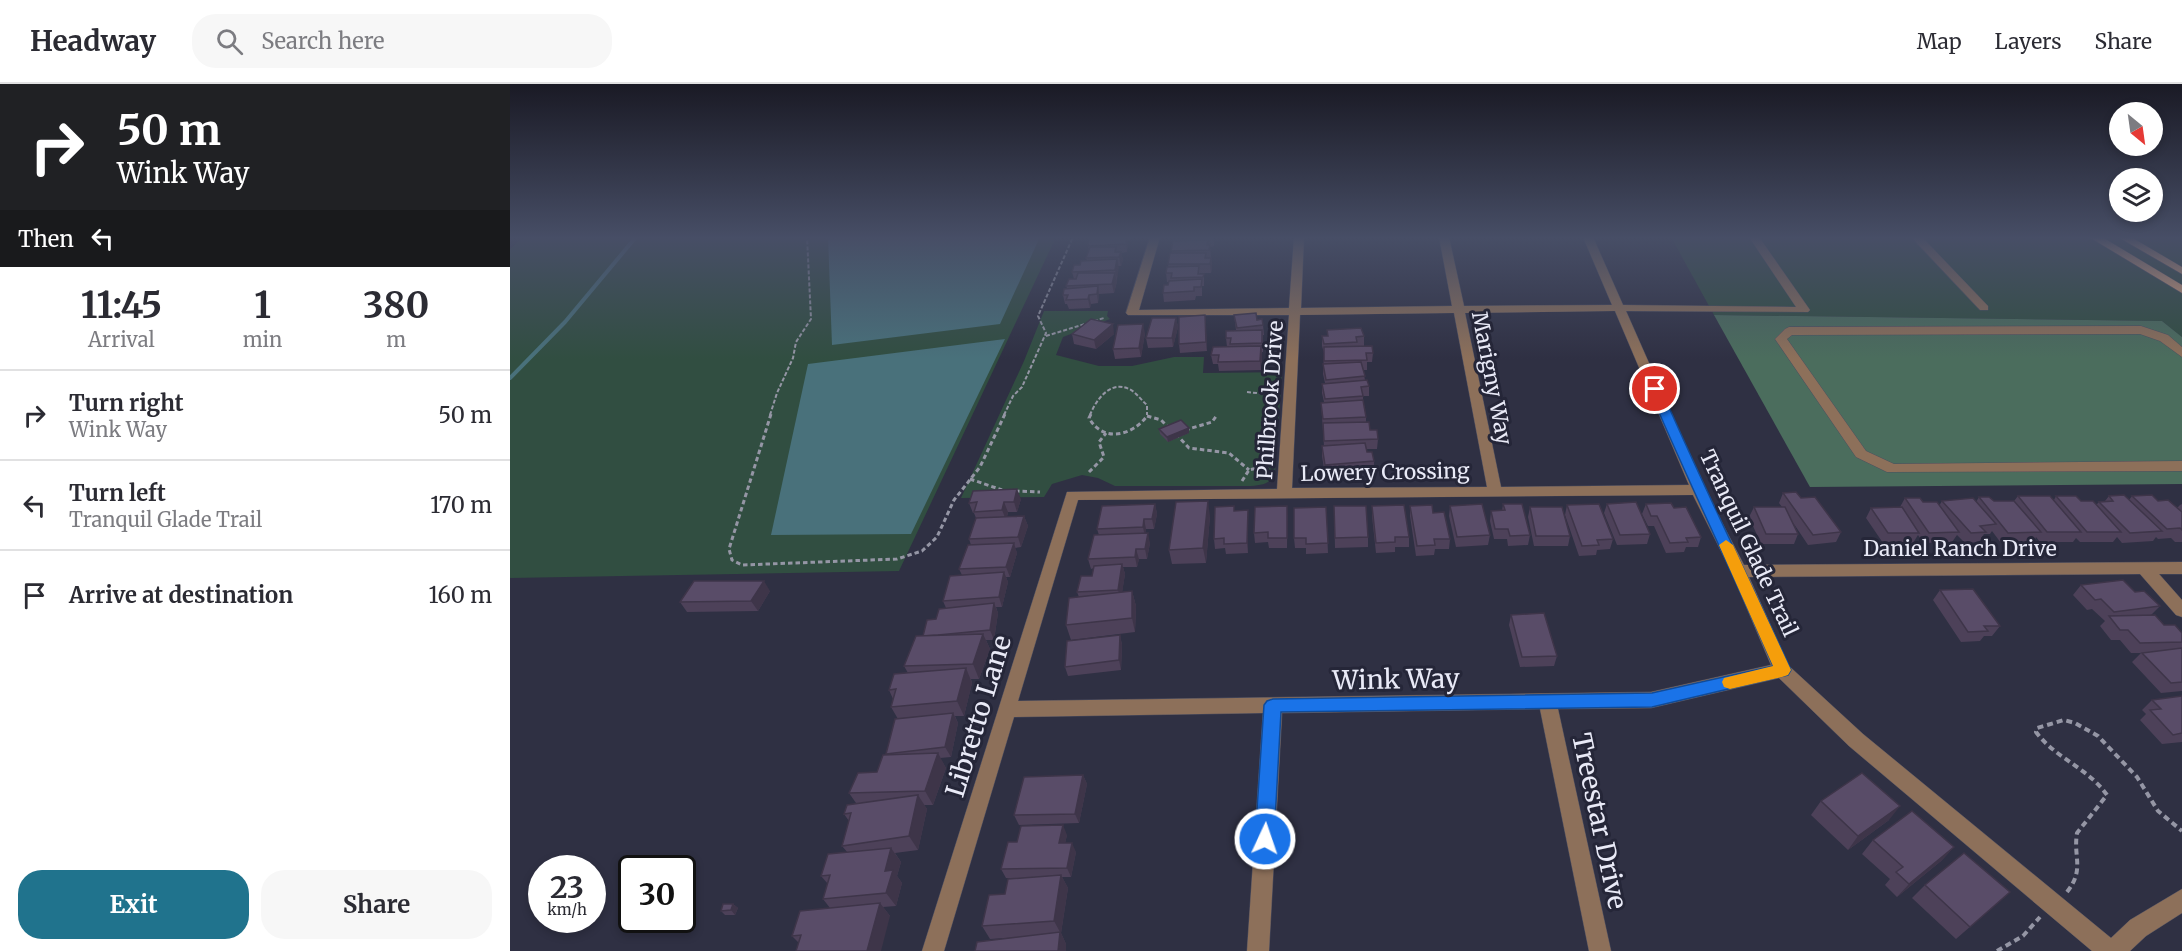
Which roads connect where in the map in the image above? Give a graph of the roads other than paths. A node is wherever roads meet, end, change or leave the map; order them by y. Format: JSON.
{"nodes":[{"id":1,"x":1143,"y":277,"type":"edge"},
{"id":2,"x":1297,"y":277,"type":"edge"},
{"id":3,"x":1452,"y":277,"type":"edge"},
{"id":4,"x":1606,"y":277,"type":"edge"},
{"id":5,"x":1782,"y":277,"type":"edge"},
{"id":6,"x":1955,"y":277,"type":"edge"},
{"id":7,"x":2161,"y":277,"type":"edge"},
{"id":8,"x":2182,"y":290,"type":"edge"},
{"id":9,"x":1620,"y":308,"type":"junction"},
{"id":10,"x":1983,"y":308,"type":"dead end"},
{"id":11,"x":1458,"y":309,"type":"junction"},
{"id":12,"x":1296,"y":311,"type":"junction"},
{"id":13,"x":2182,"y":353,"type":"edge"},
{"id":14,"x":2182,"y":466,"type":"edge"},
{"id":15,"x":1698,"y":489,"type":"junction"},
{"id":16,"x":1495,"y":491,"type":"junction"},
{"id":17,"x":1284,"y":494,"type":"junction"},
{"id":18,"x":1072,"y":495,"type":"joint"},
{"id":19,"x":2144,"y":568,"type":"junction"},
{"id":20,"x":2182,"y":568,"type":"edge"},
{"id":21,"x":1739,"y":571,"type":"junction"},
{"id":22,"x":2182,"y":611,"type":"edge"},
{"id":23,"x":1782,"y":670,"type":"junction"},
{"id":24,"x":1548,"y":703,"type":"junction"},
{"id":25,"x":1273,"y":705,"type":"junction"},
{"id":26,"x":1007,"y":710,"type":"junction"},
{"id":27,"x":2182,"y":900,"type":"edge"},
{"id":28,"x":933,"y":951,"type":"edge"},
{"id":29,"x":1258,"y":951,"type":"edge"},
{"id":30,"x":1600,"y":951,"type":"edge"},
{"id":31,"x":2109,"y":951,"type":"edge"},
{"id":32,"x":2114,"y":951,"type":"edge"}],
"edges":[{"from":1,"to":12,"type":"street"},
{"from":2,"to":12,"type":"street","name":"Philbrook Drive"},
{"from":3,"to":11,"type":"street","name":"Marigny Way"},
{"from":4,"to":9,"type":"street","name":"Tranquil Glade Trail"},
{"from":5,"to":9,"type":"street"},
{"from":6,"to":10,"type":"street"},
{"from":7,"to":8,"type":"main road"},
{"from":9,"to":11,"type":"street"},
{"from":9,"to":15,"type":"street","name":"Tranquil Glade Trail"},
{"from":11,"to":12,"type":"street"},
{"from":11,"to":16,"type":"street","name":"Marigny Way"},
{"from":12,"to":17,"type":"street","name":"Philbrook Drive"},
{"from":13,"to":14,"type":"street"},
{"from":15,"to":16,"type":"street","name":"Lowery Crossing"},
{"from":15,"to":21,"type":"street","name":"Tranquil Glade Trail"},
{"from":16,"to":17,"type":"street","name":"Lowery Crossing"},
{"from":17,"to":18,"type":"street","name":"Lowery Crossing"},
{"from":18,"to":26,"type":"street","name":"Libretto Lane"},
{"from":19,"to":20,"type":"street","name":"Daniel Ranch Drive"},
{"from":19,"to":21,"type":"street","name":"Daniel Ranch Drive"},
{"from":19,"to":22,"type":"street"},
{"from":21,"to":23,"type":"street","name":"Tranquil Glade Trail"},
{"from":23,"to":24,"type":"street","name":"Wink Way"},
{"from":23,"to":31,"type":"street","name":"Tranquil Glade Trail"},
{"from":24,"to":25,"type":"street","name":"Wink Way"},
{"from":24,"to":30,"type":"street","name":"Treestar Drive"},
{"from":25,"to":26,"type":"street","name":"Wink Way"},
{"from":25,"to":29,"type":"street"},
{"from":26,"to":28,"type":"street","name":"Libretto Lane"},
{"from":27,"to":32,"type":"street"}]}
